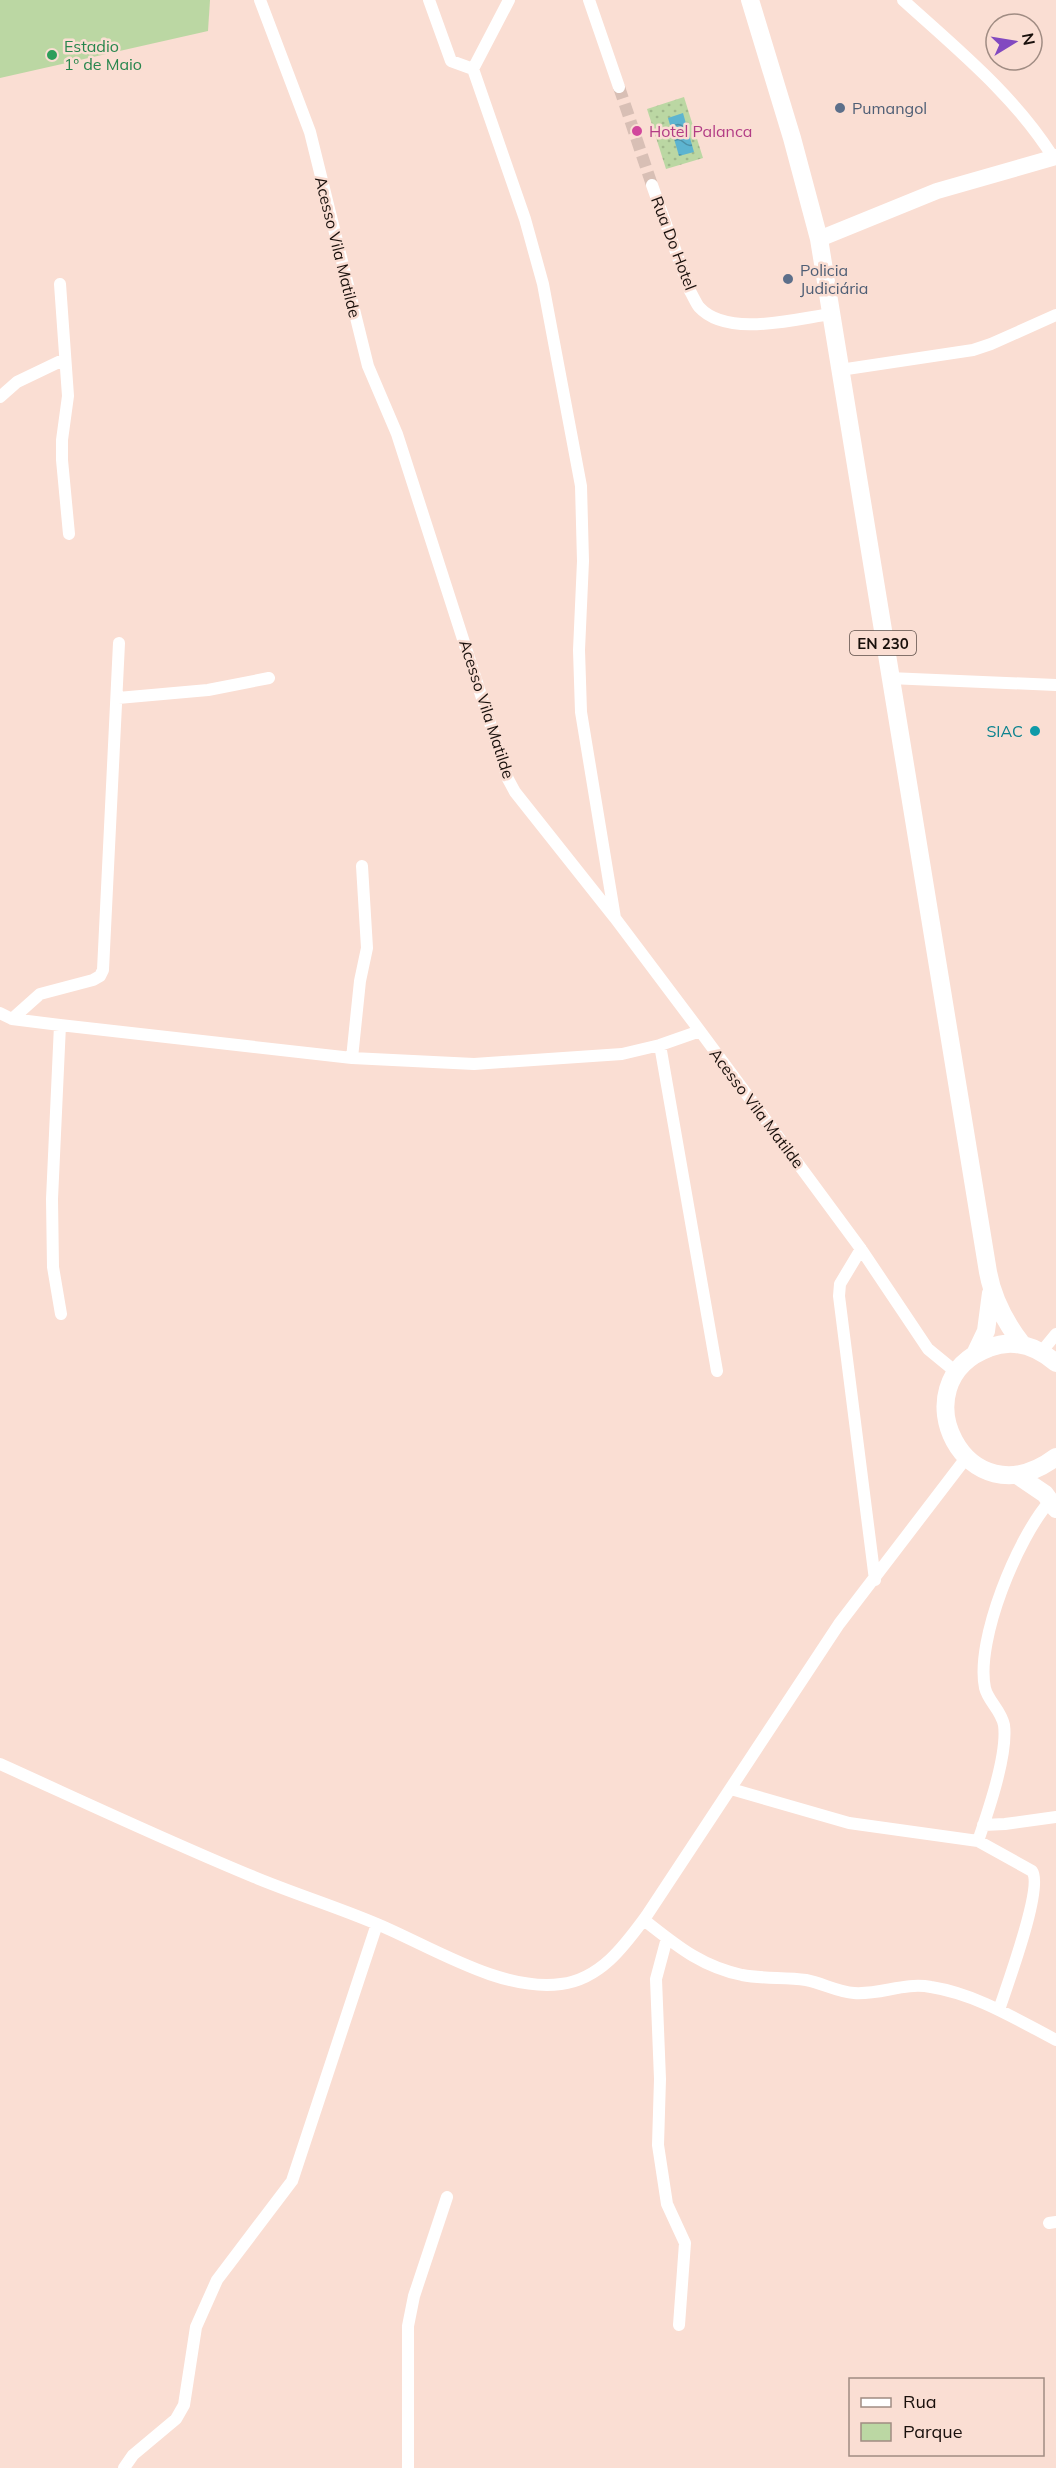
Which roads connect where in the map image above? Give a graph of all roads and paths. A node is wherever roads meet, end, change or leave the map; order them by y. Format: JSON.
{"nodes":[{"id":1,"x":260,"y":0,"type":"edge"},
{"id":2,"x":429,"y":0,"type":"edge"},
{"id":3,"x":509,"y":0,"type":"edge"},
{"id":4,"x":589,"y":0,"type":"edge"},
{"id":5,"x":750,"y":0,"type":"edge"},
{"id":6,"x":903,"y":0,"type":"edge"},
{"id":7,"x":473,"y":69,"type":"junction"},
{"id":8,"x":619,"y":87,"type":"tunnel mouth"},
{"id":9,"x":1054,"y":157,"type":"edge"},
{"id":10,"x":652,"y":185,"type":"tunnel mouth"},
{"id":11,"x":819,"y":239,"type":"junction"},
{"id":12,"x":60,"y":284,"type":"dead end"},
{"id":13,"x":831,"y":314,"type":"junction"},
{"id":14,"x":1056,"y":315,"type":"edge"},
{"id":15,"x":65,"y":359,"type":"junction"},
{"id":16,"x":840,"y":370,"type":"junction"},
{"id":17,"x":0,"y":397,"type":"edge"},
{"id":18,"x":69,"y":534,"type":"dead end"},
{"id":19,"x":119,"y":643,"type":"dead end"},
{"id":20,"x":269,"y":678,"type":"dead end"},
{"id":21,"x":889,"y":678,"type":"junction"},
{"id":22,"x":1056,"y":685,"type":"edge"},
{"id":23,"x":118,"y":698,"type":"junction"},
{"id":24,"x":362,"y":866,"type":"dead end"},
{"id":25,"x":615,"y":918,"type":"junction"},
{"id":26,"x":0,"y":1013,"type":"edge"},
{"id":27,"x":12,"y":1019,"type":"junction"},
{"id":28,"x":60,"y":1025,"type":"junction"},
{"id":29,"x":700,"y":1031,"type":"junction"},
{"id":30,"x":660,"y":1045,"type":"junction"},
{"id":31,"x":352,"y":1058,"type":"junction"},
{"id":32,"x":861,"y":1249,"type":"junction"},
{"id":33,"x":992,"y":1292,"type":"junction"},
{"id":34,"x":61,"y":1314,"type":"dead end"},
{"id":35,"x":1056,"y":1334,"type":"edge"},
{"id":36,"x":1022,"y":1344,"type":"junction"},
{"id":37,"x":1042,"y":1351,"type":"junction"},
{"id":38,"x":976,"y":1352,"type":"junction"},
{"id":39,"x":1056,"y":1363,"type":"edge"},
{"id":40,"x":717,"y":1371,"type":"dead end"},
{"id":41,"x":956,"y":1372,"type":"junction"},
{"id":42,"x":1056,"y":1457,"type":"edge"},
{"id":43,"x":966,"y":1458,"type":"junction"},
{"id":44,"x":1017,"y":1475,"type":"junction"},
{"id":45,"x":1053,"y":1505,"type":"edge"},
{"id":46,"x":875,"y":1580,"type":"junction"},
{"id":47,"x":0,"y":1764,"type":"edge"},
{"id":48,"x":731,"y":1789,"type":"junction"},
{"id":49,"x":1056,"y":1817,"type":"edge"},
{"id":50,"x":983,"y":1825,"type":"junction"},
{"id":51,"x":978,"y":1841,"type":"junction"},
{"id":52,"x":644,"y":1920,"type":"junction"},
{"id":53,"x":377,"y":1924,"type":"junction"},
{"id":54,"x":667,"y":1938,"type":"junction"},
{"id":55,"x":999,"y":2010,"type":"junction"},
{"id":56,"x":1056,"y":2040,"type":"edge"},
{"id":57,"x":447,"y":2197,"type":"dead end"},
{"id":58,"x":679,"y":2325,"type":"dead end"},
{"id":59,"x":124,"y":2468,"type":"edge"},
{"id":60,"x":408,"y":2468,"type":"edge"}],
"edges":[{"from":1,"to":25,"type":"street","name":"Acesso Vila Matilde"},
{"from":2,"to":7,"type":"street"},
{"from":3,"to":7,"type":"street"},
{"from":4,"to":8,"type":"street"},
{"from":5,"to":11,"type":"main road","number":"EN 230"},
{"from":6,"to":9,"type":"street"},
{"from":7,"to":25,"type":"street"},
{"from":9,"to":11,"type":"street"},
{"from":10,"to":13,"type":"street","name":"Rua Do Hotel"},
{"from":11,"to":13,"type":"main road","number":"EN 230"},
{"from":12,"to":15,"type":"street"},
{"from":13,"to":16,"type":"main road","number":"EN 230"},
{"from":14,"to":16,"type":"street"},
{"from":15,"to":17,"type":"street"},
{"from":15,"to":18,"type":"street"},
{"from":16,"to":21,"type":"main road","number":"EN 230"},
{"from":19,"to":23,"type":"street"},
{"from":20,"to":23,"type":"street"},
{"from":21,"to":22,"type":"street"},
{"from":21,"to":33,"type":"main road","number":"EN 230"},
{"from":23,"to":27,"type":"street"},
{"from":24,"to":31,"type":"street"},
{"from":25,"to":29,"type":"street","name":"Acesso Vila Matilde"},
{"from":26,"to":27,"type":"street"},
{"from":27,"to":28,"type":"street"},
{"from":28,"to":31,"type":"street"},
{"from":28,"to":34,"type":"street"},
{"from":29,"to":30,"type":"street"},
{"from":29,"to":32,"type":"street","name":"Acesso Vila Matilde"},
{"from":30,"to":31,"type":"street"},
{"from":30,"to":40,"type":"street"},
{"from":32,"to":41,"type":"street","name":"Acesso Vila Matilde"},
{"from":32,"to":46,"type":"street"},
{"from":33,"to":36,"type":"main road","number":"EN 230"},
{"from":33,"to":38,"type":"main road","number":"EN 230"},
{"from":35,"to":37,"type":"street"},
{"from":36,"to":37,"type":"main road"},
{"from":36,"to":38,"type":"main road"},
{"from":37,"to":39,"type":"main road"},
{"from":38,"to":41,"type":"main road"},
{"from":41,"to":43,"type":"main road"},
{"from":42,"to":44,"type":"main road"},
{"from":43,"to":44,"type":"main road"},
{"from":43,"to":46,"type":"street"},
{"from":44,"to":45,"type":"main road"},
{"from":45,"to":50,"type":"street"},
{"from":46,"to":48,"type":"street"},
{"from":47,"to":53,"type":"street"},
{"from":48,"to":51,"type":"street"},
{"from":48,"to":52,"type":"street"},
{"from":49,"to":50,"type":"street"},
{"from":50,"to":51,"type":"street"},
{"from":51,"to":55,"type":"street"},
{"from":52,"to":53,"type":"street"},
{"from":52,"to":54,"type":"street"},
{"from":53,"to":59,"type":"street"},
{"from":54,"to":55,"type":"street"},
{"from":54,"to":58,"type":"street"},
{"from":55,"to":56,"type":"street"},
{"from":57,"to":60,"type":"street"}]}
